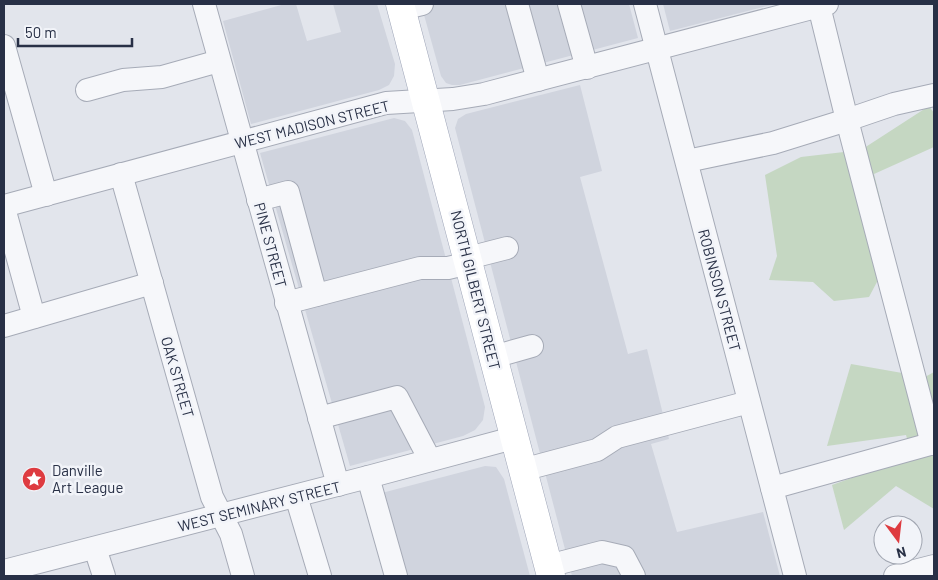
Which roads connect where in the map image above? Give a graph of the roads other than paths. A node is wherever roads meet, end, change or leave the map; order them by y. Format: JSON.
{"nodes":[{"id":1,"x":204,"y":4,"type":"edge"},
{"id":2,"x":518,"y":4,"type":"edge"},
{"id":3,"x":569,"y":4,"type":"edge"},
{"id":4,"x":645,"y":4,"type":"edge"},
{"id":5,"x":408,"y":5,"type":"edge"},
{"id":6,"x":823,"y":5,"type":"edge"},
{"id":7,"x":4,"y":46,"type":"edge"},
{"id":8,"x":658,"y":49,"type":"junction"},
{"id":9,"x":220,"y":61,"type":"junction"},
{"id":10,"x":587,"y":68,"type":"junction"},
{"id":11,"x":538,"y":80,"type":"junction"},
{"id":12,"x":87,"y":90,"type":"dead end"},
{"id":13,"x":934,"y":95,"type":"edge"},
{"id":14,"x":426,"y":101,"type":"junction"},
{"id":15,"x":847,"y":120,"type":"junction"},
{"id":16,"x":242,"y":142,"type":"junction"},
{"id":17,"x":687,"y":161,"type":"junction"},
{"id":18,"x":121,"y":174,"type":"junction"},
{"id":19,"x":46,"y":195,"type":"junction"},
{"id":20,"x":258,"y":200,"type":"junction"},
{"id":21,"x":4,"y":207,"type":"edge"},
{"id":22,"x":507,"y":248,"type":"dead end"},
{"id":23,"x":468,"y":261,"type":"junction"},
{"id":24,"x":152,"y":283,"type":"junction"},
{"id":25,"x":316,"y":295,"type":"junction"},
{"id":26,"x":286,"y":302,"type":"junction"},
{"id":27,"x":34,"y":317,"type":"junction"},
{"id":28,"x":4,"y":326,"type":"edge"},
{"id":29,"x":532,"y":346,"type":"dead end"},
{"id":30,"x":493,"y":357,"type":"junction"},
{"id":31,"x":749,"y":402,"type":"junction"},
{"id":32,"x":319,"y":418,"type":"junction"},
{"id":33,"x":513,"y":438,"type":"junction"},
{"id":34,"x":933,"y":444,"type":"edge"},
{"id":35,"x":430,"y":460,"type":"junction"},
{"id":36,"x":522,"y":470,"type":"junction"},
{"id":37,"x":368,"y":477,"type":"junction"},
{"id":38,"x":338,"y":485,"type":"junction"},
{"id":39,"x":772,"y":488,"type":"junction"},
{"id":40,"x":296,"y":496,"type":"junction"},
{"id":41,"x":222,"y":515,"type":"junction"},
{"id":42,"x":95,"y":548,"type":"junction"},
{"id":43,"x":934,"y":566,"type":"edge"},
{"id":44,"x":4,"y":571,"type":"edge"},
{"id":45,"x":550,"y":571,"type":"edge"},
{"id":46,"x":104,"y":576,"type":"edge"},
{"id":47,"x":243,"y":576,"type":"edge"},
{"id":48,"x":320,"y":576,"type":"edge"},
{"id":49,"x":396,"y":576,"type":"edge"},
{"id":50,"x":634,"y":576,"type":"edge"},
{"id":51,"x":795,"y":576,"type":"edge"},
{"id":52,"x":895,"y":576,"type":"edge"}],
"edges":[{"from":1,"to":9,"type":"street","name":"PINE STREET"},
{"from":2,"to":11,"type":"street"},
{"from":3,"to":10,"type":"street"},
{"from":4,"to":8,"type":"street","name":"ROBINSON STREET"},
{"from":5,"to":14,"type":"main road","name":"NORTH GILBERT STREET"},
{"from":6,"to":8,"type":"street","name":"WEST MADISON STREET"},
{"from":6,"to":15,"type":"street"},
{"from":7,"to":19,"type":"street"},
{"from":8,"to":10,"type":"street","name":"WEST MADISON STREET"},
{"from":8,"to":17,"type":"street","name":"ROBINSON STREET"},
{"from":9,"to":12,"type":"street"},
{"from":9,"to":16,"type":"street","name":"PINE STREET"},
{"from":10,"to":11,"type":"street","name":"WEST MADISON STREET"},
{"from":11,"to":14,"type":"street","name":"WEST MADISON STREET"},
{"from":13,"to":15,"type":"street"},
{"from":14,"to":16,"type":"street","name":"WEST MADISON STREET"},
{"from":14,"to":23,"type":"main road","name":"NORTH GILBERT STREET"},
{"from":15,"to":17,"type":"street"},
{"from":15,"to":34,"type":"street"},
{"from":16,"to":18,"type":"street","name":"WEST MADISON STREET"},
{"from":16,"to":20,"type":"street","name":"PINE STREET"},
{"from":17,"to":31,"type":"street","name":"ROBINSON STREET"},
{"from":18,"to":19,"type":"street","name":"WEST MADISON STREET"},
{"from":18,"to":24,"type":"street","name":"OAK STREET"},
{"from":19,"to":21,"type":"street","name":"WEST MADISON STREET"},
{"from":20,"to":25,"type":"street"},
{"from":20,"to":26,"type":"street","name":"PINE STREET"},
{"from":21,"to":27,"type":"street"},
{"from":22,"to":23,"type":"street"},
{"from":23,"to":25,"type":"street"},
{"from":23,"to":30,"type":"main road","name":"NORTH GILBERT STREET"},
{"from":24,"to":27,"type":"street"},
{"from":24,"to":41,"type":"street","name":"OAK STREET"},
{"from":25,"to":26,"type":"street"},
{"from":26,"to":32,"type":"street","name":"PINE STREET"},
{"from":27,"to":28,"type":"street"},
{"from":29,"to":30,"type":"street"},
{"from":30,"to":33,"type":"main road","name":"NORTH GILBERT STREET"},
{"from":31,"to":36,"type":"street"},
{"from":31,"to":39,"type":"street","name":"ROBINSON STREET"},
{"from":32,"to":35,"type":"street"},
{"from":32,"to":38,"type":"street","name":"PINE STREET"},
{"from":33,"to":35,"type":"street","name":"WEST SEMINARY STREET"},
{"from":33,"to":36,"type":"main road","name":"NORTH GILBERT STREET"},
{"from":34,"to":39,"type":"street"},
{"from":35,"to":37,"type":"street","name":"WEST SEMINARY STREET"},
{"from":36,"to":45,"type":"main road","name":"NORTH GILBERT STREET"},
{"from":37,"to":38,"type":"street","name":"WEST SEMINARY STREET"},
{"from":37,"to":49,"type":"street"},
{"from":38,"to":40,"type":"street","name":"WEST SEMINARY STREET"},
{"from":39,"to":51,"type":"street","name":"ROBINSON STREET"},
{"from":40,"to":41,"type":"street","name":"WEST SEMINARY STREET"},
{"from":40,"to":48,"type":"street"},
{"from":41,"to":42,"type":"street","name":"WEST SEMINARY STREET"},
{"from":41,"to":47,"type":"street","name":"OAK STREET"},
{"from":42,"to":44,"type":"street","name":"WEST SEMINARY STREET"},
{"from":42,"to":46,"type":"street"},
{"from":43,"to":52,"type":"street"},
{"from":45,"to":50,"type":"street"}]}
